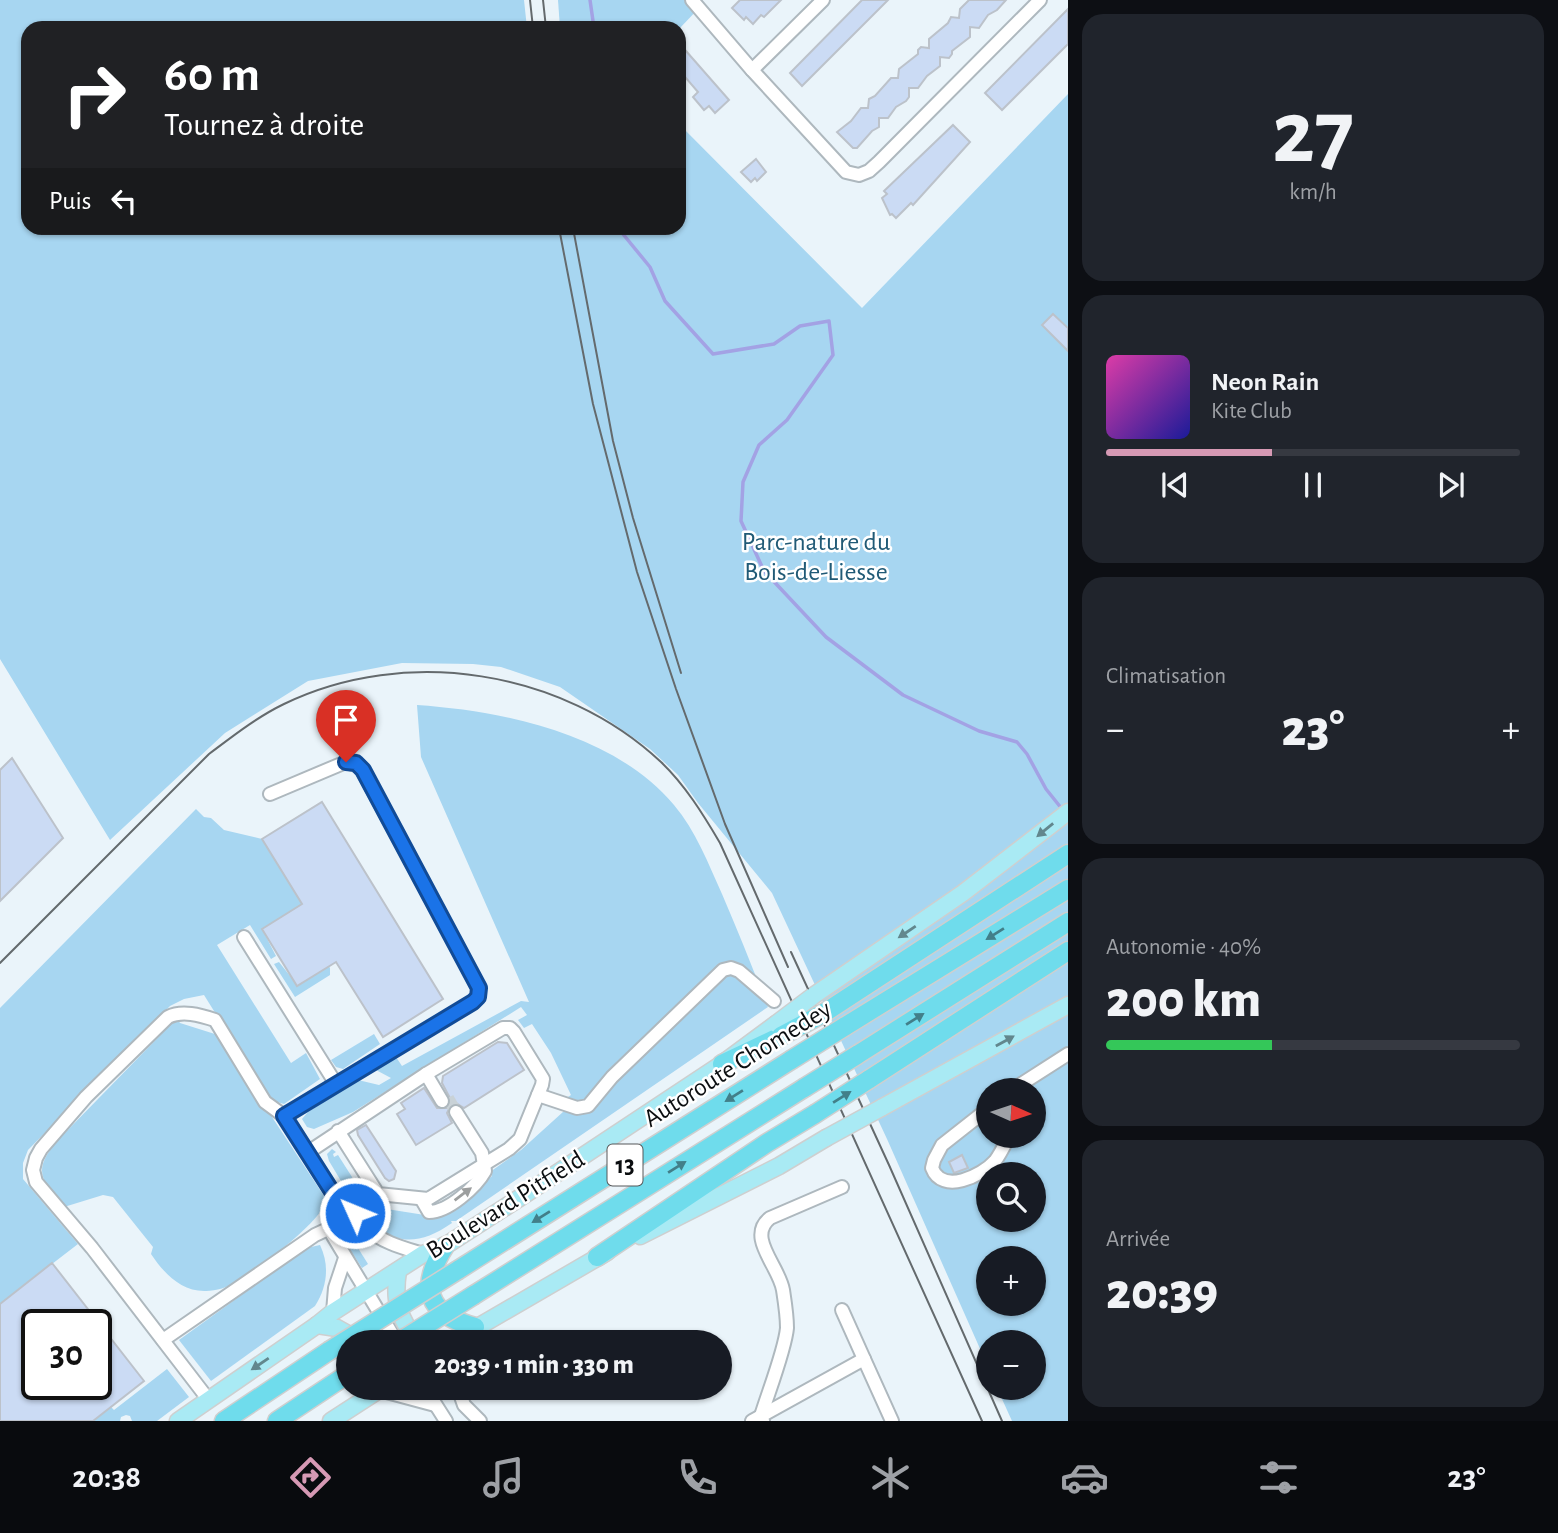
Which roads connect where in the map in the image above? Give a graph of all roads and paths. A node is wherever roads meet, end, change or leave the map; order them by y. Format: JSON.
{"nodes":[{"id":1,"x":692,"y":0,"type":"edge"},
{"id":2,"x":823,"y":0,"type":"edge"},
{"id":3,"x":1040,"y":0,"type":"edge"},
{"id":4,"x":752,"y":70,"type":"junction"},
{"id":5,"x":270,"y":794,"type":"dead end"},
{"id":6,"x":1068,"y":811,"type":"edge"},
{"id":7,"x":1068,"y":854,"type":"edge"},
{"id":8,"x":1060,"y":893,"type":"edge"},
{"id":9,"x":1068,"y":922,"type":"edge"},
{"id":10,"x":244,"y":937,"type":"dead end"},
{"id":11,"x":1068,"y":951,"type":"edge"},
{"id":12,"x":774,"y":1002,"type":"dead end"},
{"id":13,"x":1068,"y":1006,"type":"edge"},
{"id":14,"x":778,"y":1030,"type":"junction"},
{"id":15,"x":1068,"y":1054,"type":"edge"},
{"id":16,"x":722,"y":1064,"type":"joint"},
{"id":17,"x":428,"y":1073,"type":"junction"},
{"id":18,"x":1032,"y":1078,"type":"edge"},
{"id":19,"x":336,"y":1084,"type":"junction"},
{"id":20,"x":538,"y":1095,"type":"junction"},
{"id":21,"x":445,"y":1100,"type":"tunnel mouth"},
{"id":22,"x":454,"y":1113,"type":"tunnel mouth"},
{"id":23,"x":284,"y":1116,"type":"junction"},
{"id":24,"x":976,"y":1119,"type":"edge"},
{"id":25,"x":338,"y":1131,"type":"junction"},
{"id":26,"x":1002,"y":1148,"type":"edge"},
{"id":27,"x":307,"y":1153,"type":"junction"},
{"id":28,"x":485,"y":1164,"type":"junction"},
{"id":29,"x":370,"y":1182,"type":"junction"},
{"id":30,"x":842,"y":1187,"type":"dead end"},
{"id":31,"x":343,"y":1199,"type":"junction"},
{"id":32,"x":330,"y":1228,"type":"junction"},
{"id":33,"x":445,"y":1246,"type":"junction"},
{"id":34,"x":423,"y":1254,"type":"junction"},
{"id":35,"x":597,"y":1257,"type":"junction"},
{"id":36,"x":345,"y":1258,"type":"junction"},
{"id":37,"x":398,"y":1271,"type":"junction"},
{"id":38,"x":365,"y":1291,"type":"junction"},
{"id":39,"x":842,"y":1310,"type":"dead end"},
{"id":40,"x":332,"y":1312,"type":"junction"},
{"id":41,"x":317,"y":1325,"type":"junction"},
{"id":42,"x":475,"y":1327,"type":"junction"},
{"id":43,"x":344,"y":1330,"type":"edge"},
{"id":44,"x":390,"y":1330,"type":"edge"},
{"id":45,"x":409,"y":1330,"type":"edge"},
{"id":46,"x":417,"y":1330,"type":"edge"},
{"id":47,"x":470,"y":1330,"type":"edge"},
{"id":48,"x":163,"y":1340,"type":"junction"},
{"id":49,"x":864,"y":1359,"type":"junction"},
{"id":50,"x":336,"y":1382,"type":"edge"},
{"id":51,"x":208,"y":1399,"type":"junction"},
{"id":52,"x":361,"y":1400,"type":"edge"},
{"id":53,"x":413,"y":1400,"type":"edge"},
{"id":54,"x":432,"y":1400,"type":"edge"},
{"id":55,"x":462,"y":1400,"type":"edge"},
{"id":56,"x":435,"y":1405,"type":"junction"},
{"id":57,"x":759,"y":1419,"type":"edge"},
{"id":58,"x":178,"y":1421,"type":"edge"},
{"id":59,"x":224,"y":1421,"type":"edge"},
{"id":60,"x":277,"y":1421,"type":"edge"},
{"id":61,"x":331,"y":1421,"type":"edge"},
{"id":62,"x":446,"y":1421,"type":"edge"},
{"id":63,"x":480,"y":1421,"type":"edge"},
{"id":64,"x":892,"y":1421,"type":"edge"}],
"edges":[{"from":1,"to":4,"type":"street"},
{"from":2,"to":4,"type":"street"},
{"from":3,"to":4,"type":"street"},
{"from":5,"to":19,"type":"street"},
{"from":6,"to":14,"type":"main road","one_way":true,"bridge":true},
{"from":7,"to":14,"type":"highway","bridge":true},
{"from":8,"to":59,"type":"highway","name":"Autoroute Chomedey","number":"13","one_way":true,"bridge":true},
{"from":46,"to":9,"type":"highway","number":"13","one_way":true,"bridge":true},
{"from":10,"to":19,"type":"street"},
{"from":35,"to":11,"type":"highway","one_way":true,"bridge":true},
{"from":12,"to":20,"type":"street"},
{"from":35,"to":13,"type":"main road","one_way":true,"bridge":true},
{"from":14,"to":16,"type":"highway"},
{"from":15,"to":18,"type":"street"},
{"from":16,"to":33,"type":"main road","name":"Boulevard Pitfield"},
{"from":17,"to":20,"type":"street"},
{"from":17,"to":21,"type":"street"},
{"from":17,"to":25,"type":"street"},
{"from":19,"to":23,"type":"street"},
{"from":20,"to":28,"type":"street"},
{"from":22,"to":28,"type":"street"},
{"from":23,"to":27,"type":"street"},
{"from":23,"to":48,"type":"street"},
{"from":24,"to":26,"type":"street"},
{"from":25,"to":27,"type":"street"},
{"from":25,"to":29,"type":"street"},
{"from":27,"to":31,"type":"street"},
{"from":28,"to":29,"type":"street"},
{"from":29,"to":31,"type":"street"},
{"from":30,"to":57,"type":"street"},
{"from":31,"to":32,"type":"street"},
{"from":31,"to":34,"type":"street"},
{"from":32,"to":36,"type":"street"},
{"from":32,"to":48,"type":"street"},
{"from":33,"to":34,"type":"main road","name":"Boulevard Pitfield"},
{"from":33,"to":42,"type":"highway"},
{"from":34,"to":37,"type":"main road","name":"Boulevard Pitfield"},
{"from":35,"to":42,"type":"main road"},
{"from":36,"to":38,"type":"street"},
{"from":36,"to":40,"type":"street"},
{"from":37,"to":38,"type":"main road","name":"Boulevard Pitfield"},
{"from":37,"to":45,"type":"main road"},
{"from":38,"to":40,"type":"main road","name":"Boulevard Pitfield"},
{"from":38,"to":44,"type":"street"},
{"from":39,"to":49,"type":"street"},
{"from":40,"to":41,"type":"main road","name":"Boulevard Pitfield"},
{"from":41,"to":43,"type":"main road"},
{"from":41,"to":51,"type":"main road","name":"Boulevard Pitfield","one_way":true},
{"from":42,"to":47,"type":"main road"},
{"from":48,"to":51,"type":"street"},
{"from":49,"to":57,"type":"street"},
{"from":49,"to":64,"type":"street"},
{"from":50,"to":60,"type":"highway"},
{"from":51,"to":58,"type":"main road","name":"Boulevard Pitfield"},
{"from":52,"to":61,"type":"main road"},
{"from":53,"to":56,"type":"street"},
{"from":54,"to":56,"type":"street"},
{"from":55,"to":63,"type":"street"},
{"from":56,"to":62,"type":"street"}]}
